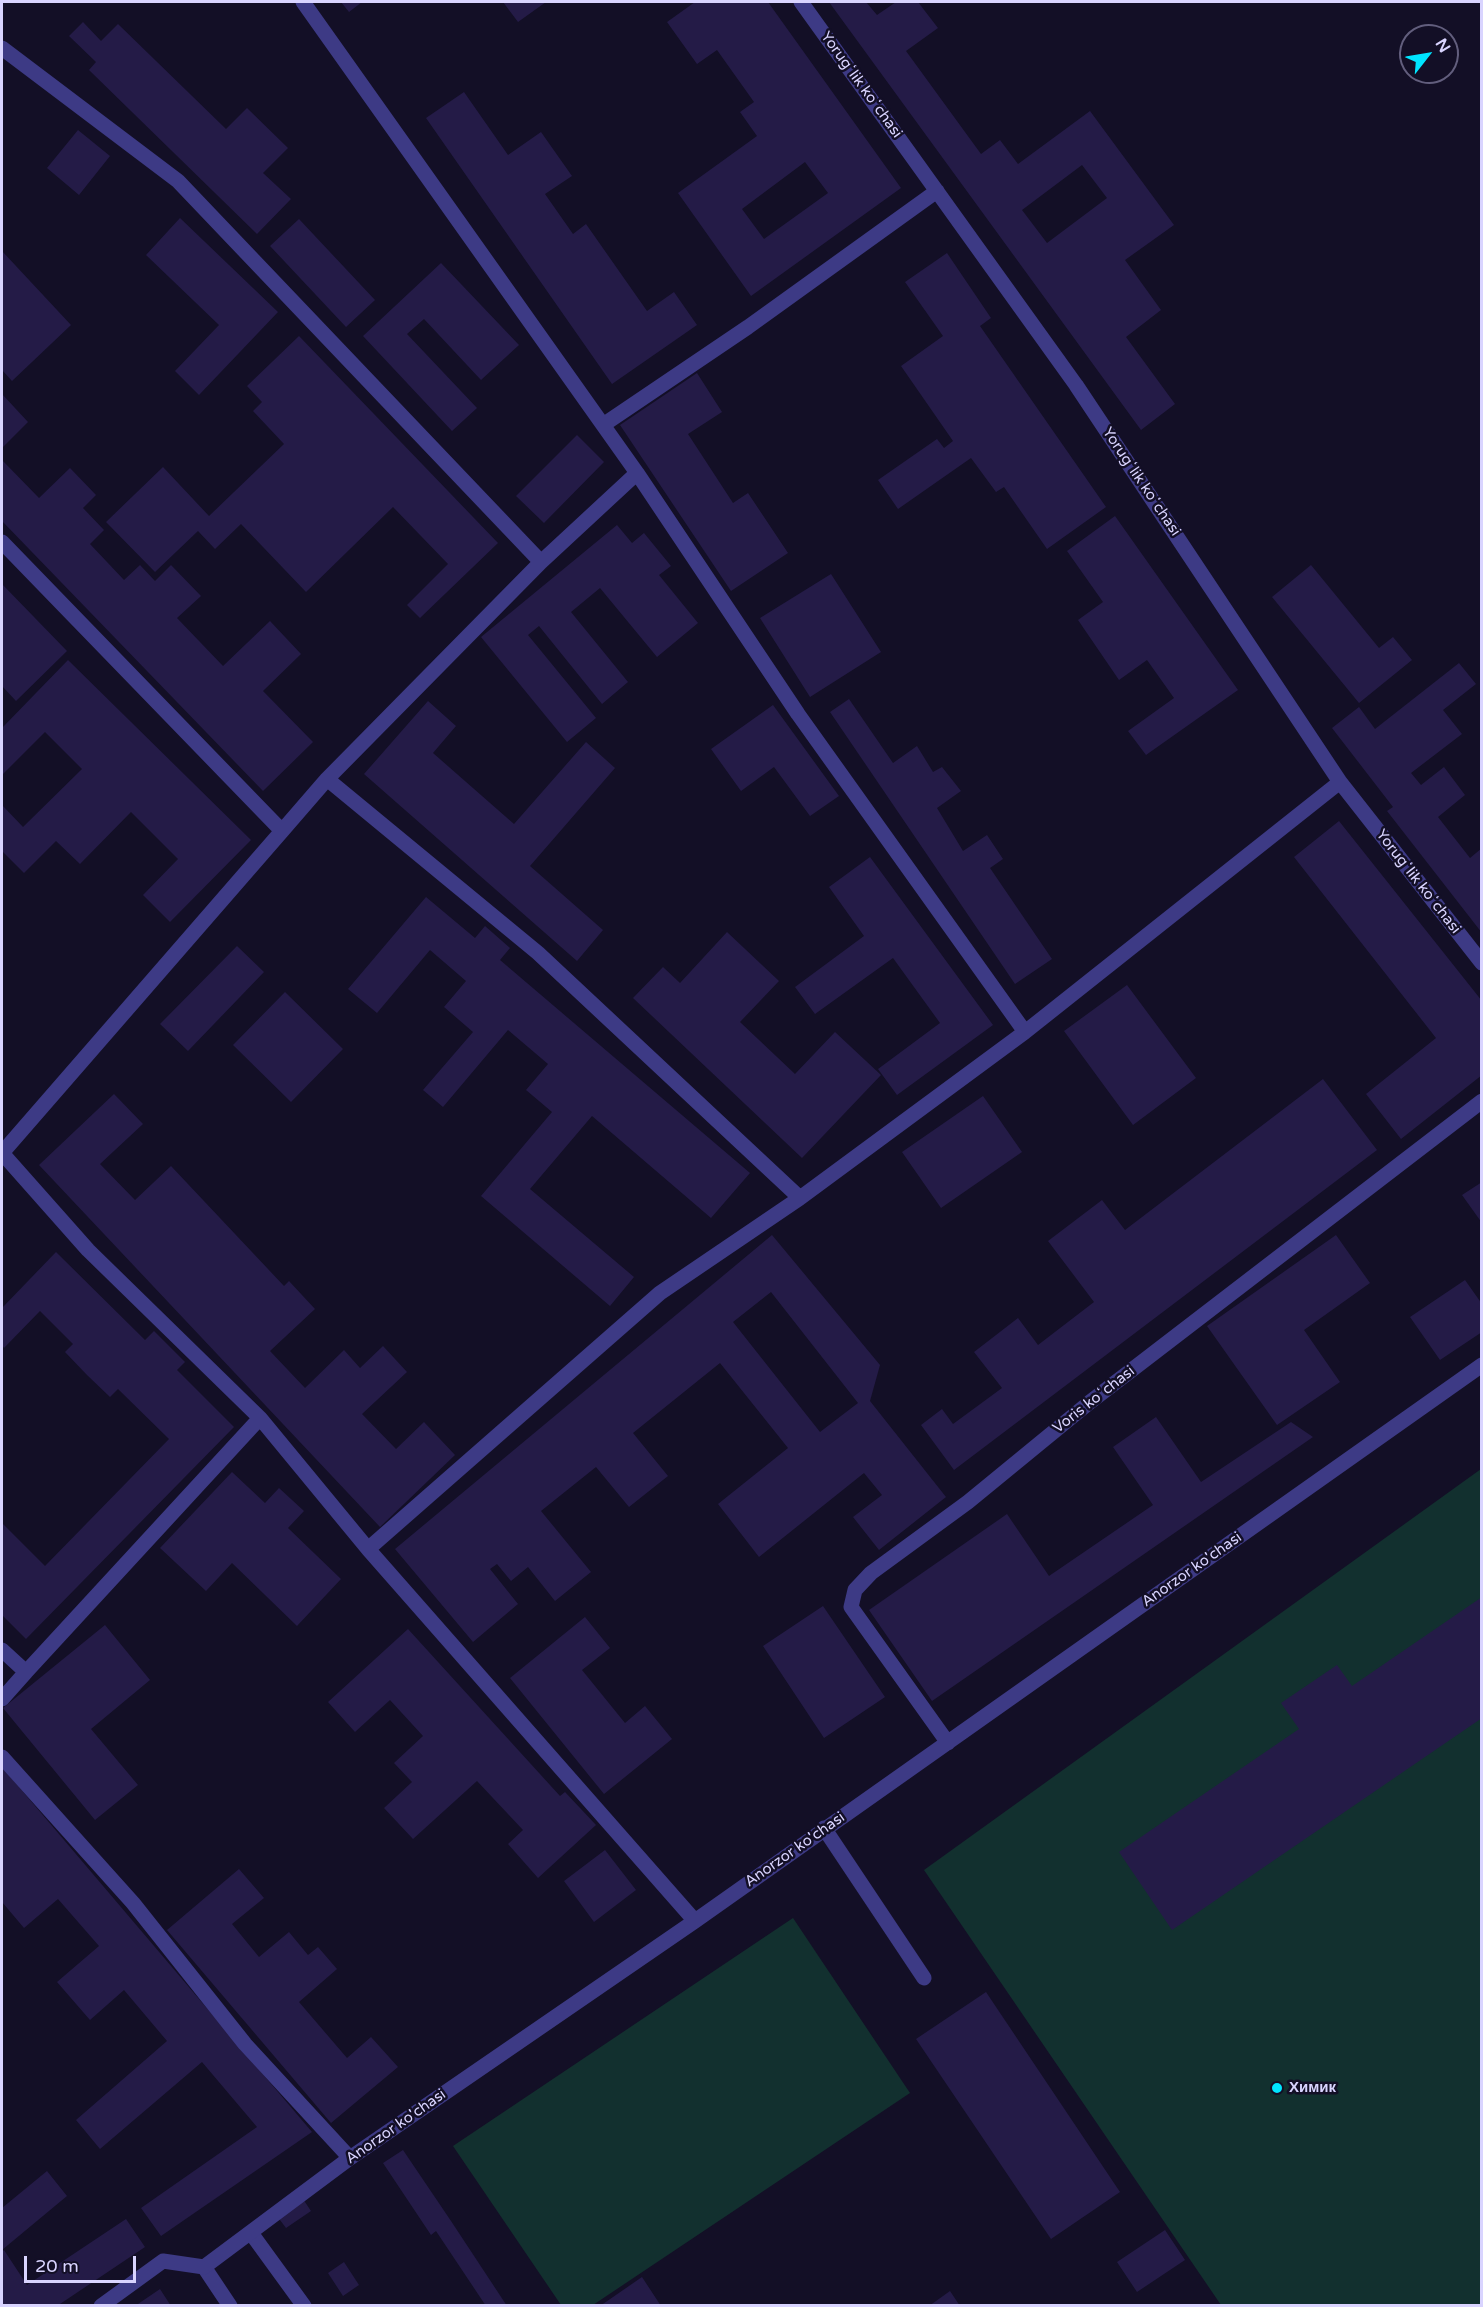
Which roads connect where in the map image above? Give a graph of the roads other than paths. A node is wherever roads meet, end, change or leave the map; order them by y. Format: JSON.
{"nodes":[{"id":1,"x":303,"y":2,"type":"edge"},
{"id":2,"x":801,"y":2,"type":"edge"},
{"id":3,"x":2,"y":48,"type":"edge"},
{"id":4,"x":937,"y":191,"type":"junction"},
{"id":5,"x":603,"y":425,"type":"junction"},
{"id":6,"x":637,"y":473,"type":"junction"},
{"id":7,"x":2,"y":542,"type":"edge"},
{"id":8,"x":541,"y":562,"type":"junction"},
{"id":9,"x":327,"y":779,"type":"junction"},
{"id":10,"x":1340,"y":782,"type":"junction"},
{"id":11,"x":282,"y":831,"type":"junction"},
{"id":12,"x":1482,"y":963,"type":"edge"},
{"id":13,"x":1025,"y":1032,"type":"junction"},
{"id":14,"x":1482,"y":1101,"type":"edge"},
{"id":15,"x":2,"y":1153,"type":"edge"},
{"id":16,"x":800,"y":1198,"type":"junction"},
{"id":17,"x":1482,"y":1365,"type":"edge"},
{"id":18,"x":260,"y":1418,"type":"junction"},
{"id":19,"x":368,"y":1549,"type":"junction"},
{"id":20,"x":2,"y":1650,"type":"edge"},
{"id":21,"x":26,"y":1672,"type":"junction"},
{"id":22,"x":2,"y":1699,"type":"edge"},
{"id":23,"x":948,"y":1743,"type":"junction"},
{"id":24,"x":2,"y":1757,"type":"edge"},
{"id":25,"x":824,"y":1828,"type":"junction"},
{"id":26,"x":695,"y":1921,"type":"junction"},
{"id":27,"x":924,"y":1978,"type":"dead end"},
{"id":28,"x":350,"y":2158,"type":"junction"},
{"id":29,"x":251,"y":2233,"type":"junction"},
{"id":30,"x":204,"y":2267,"type":"junction"},
{"id":31,"x":101,"y":2306,"type":"edge"},
{"id":32,"x":230,"y":2306,"type":"edge"},
{"id":33,"x":304,"y":2306,"type":"edge"}],
"edges":[{"from":1,"to":5,"type":"street"},
{"from":2,"to":4,"type":"street","name":"Yorugʻlik koʻchasi"},
{"from":3,"to":8,"type":"street"},
{"from":4,"to":5,"type":"street"},
{"from":4,"to":10,"type":"street","name":"Yorugʻlik koʻchasi"},
{"from":5,"to":6,"type":"street"},
{"from":6,"to":8,"type":"street"},
{"from":6,"to":13,"type":"street"},
{"from":7,"to":11,"type":"street"},
{"from":8,"to":9,"type":"street"},
{"from":9,"to":11,"type":"street"},
{"from":9,"to":16,"type":"street"},
{"from":10,"to":12,"type":"street","name":"Yorugʻlik koʻchasi"},
{"from":10,"to":13,"type":"street"},
{"from":11,"to":15,"type":"street"},
{"from":13,"to":16,"type":"street"},
{"from":14,"to":23,"type":"street","name":"Voris koʻchasi"},
{"from":15,"to":18,"type":"street"},
{"from":16,"to":19,"type":"street"},
{"from":17,"to":23,"type":"street","name":"Anorzor ko'chasi"},
{"from":18,"to":19,"type":"street"},
{"from":18,"to":21,"type":"street"},
{"from":19,"to":26,"type":"street"},
{"from":20,"to":21,"type":"street"},
{"from":21,"to":22,"type":"street"},
{"from":23,"to":25,"type":"street","name":"Anorzor ko'chasi"},
{"from":24,"to":28,"type":"street"},
{"from":25,"to":26,"type":"street","name":"Anorzor ko'chasi"},
{"from":25,"to":27,"type":"street"},
{"from":26,"to":28,"type":"street","name":"Anorzor ko'chasi"},
{"from":28,"to":29,"type":"street","name":"Anorzor ko'chasi"},
{"from":29,"to":30,"type":"street","name":"Anorzor ko'chasi"},
{"from":29,"to":33,"type":"street"},
{"from":30,"to":31,"type":"street"},
{"from":30,"to":32,"type":"street"}]}
